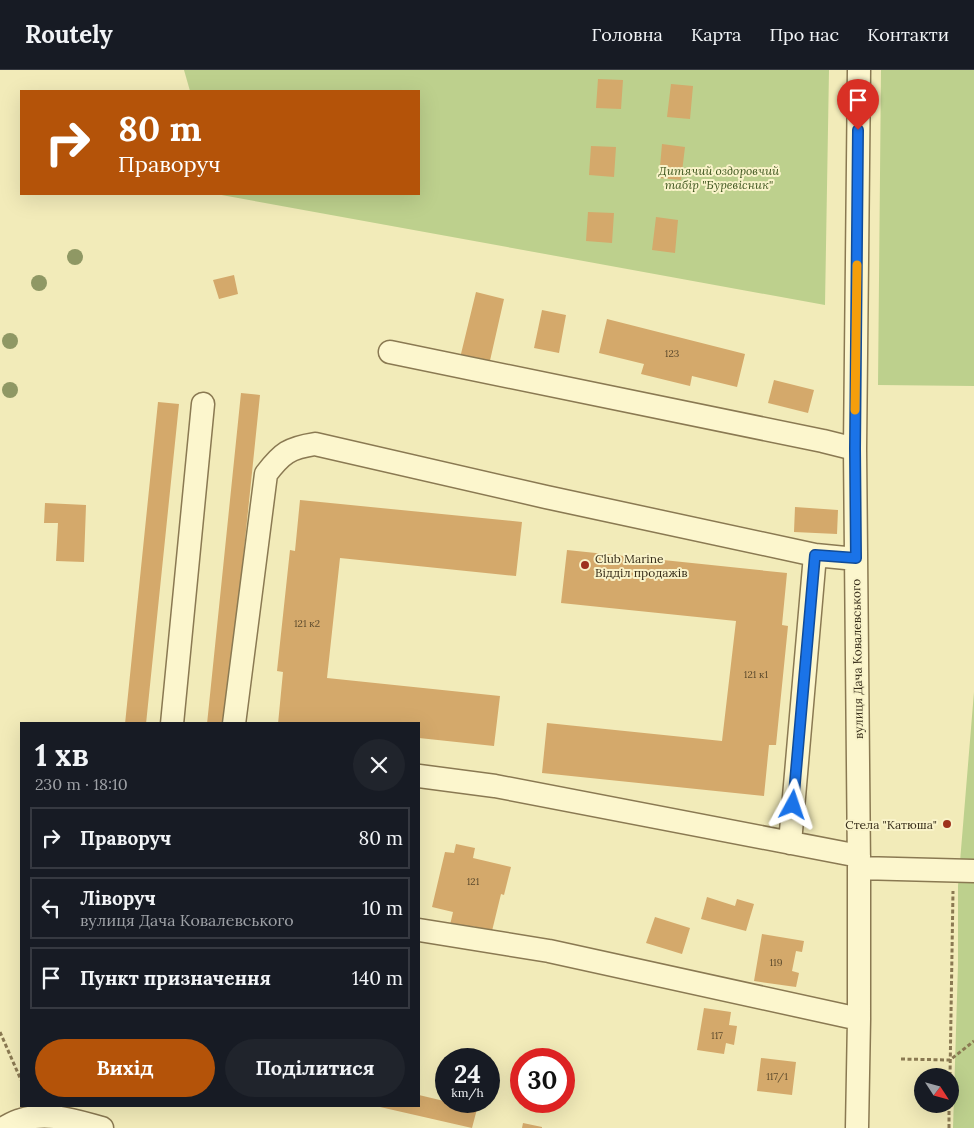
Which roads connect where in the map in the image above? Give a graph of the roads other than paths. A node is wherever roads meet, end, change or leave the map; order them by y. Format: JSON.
{"nodes":[{"id":1,"x":859,"y":70,"type":"edge"},
{"id":2,"x":390,"y":352,"type":"dead end"},
{"id":3,"x":203,"y":404,"type":"dead end"},
{"id":4,"x":855,"y":449,"type":"junction"},
{"id":5,"x":815,"y":555,"type":"junction"},
{"id":6,"x":856,"y":558,"type":"junction"},
{"id":7,"x":172,"y":722,"type":"edge"},
{"id":8,"x":234,"y":722,"type":"edge"},
{"id":9,"x":420,"y":776,"type":"edge"},
{"id":10,"x":790,"y":843,"type":"junction"},
{"id":11,"x":859,"y":862,"type":"junction"},
{"id":12,"x":964,"y":871,"type":"edge"},
{"id":13,"x":420,"y":930,"type":"edge"},
{"id":14,"x":859,"y":1019,"type":"junction"},
{"id":15,"x":4,"y":1128,"type":"edge"},
{"id":16,"x":102,"y":1128,"type":"edge"},
{"id":17,"x":857,"y":1128,"type":"edge"}],
"edges":[{"from":1,"to":4,"type":"street","name":"вулиця Дача Ковалевського"},
{"from":2,"to":4,"type":"street"},
{"from":3,"to":7,"type":"street"},
{"from":4,"to":6,"type":"street","name":"вулиця Дача Ковалевського"},
{"from":5,"to":6,"type":"street"},
{"from":5,"to":8,"type":"street"},
{"from":5,"to":10,"type":"street"},
{"from":6,"to":11,"type":"street","name":"вулиця Дача Ковалевського"},
{"from":9,"to":10,"type":"street"},
{"from":10,"to":11,"type":"street"},
{"from":11,"to":12,"type":"street"},
{"from":11,"to":14,"type":"street","name":"вулиця Дача Ковалевського"},
{"from":13,"to":14,"type":"street"},
{"from":14,"to":17,"type":"street","name":"вулиця Дача Ковалевського"},
{"from":15,"to":16,"type":"street"}]}
